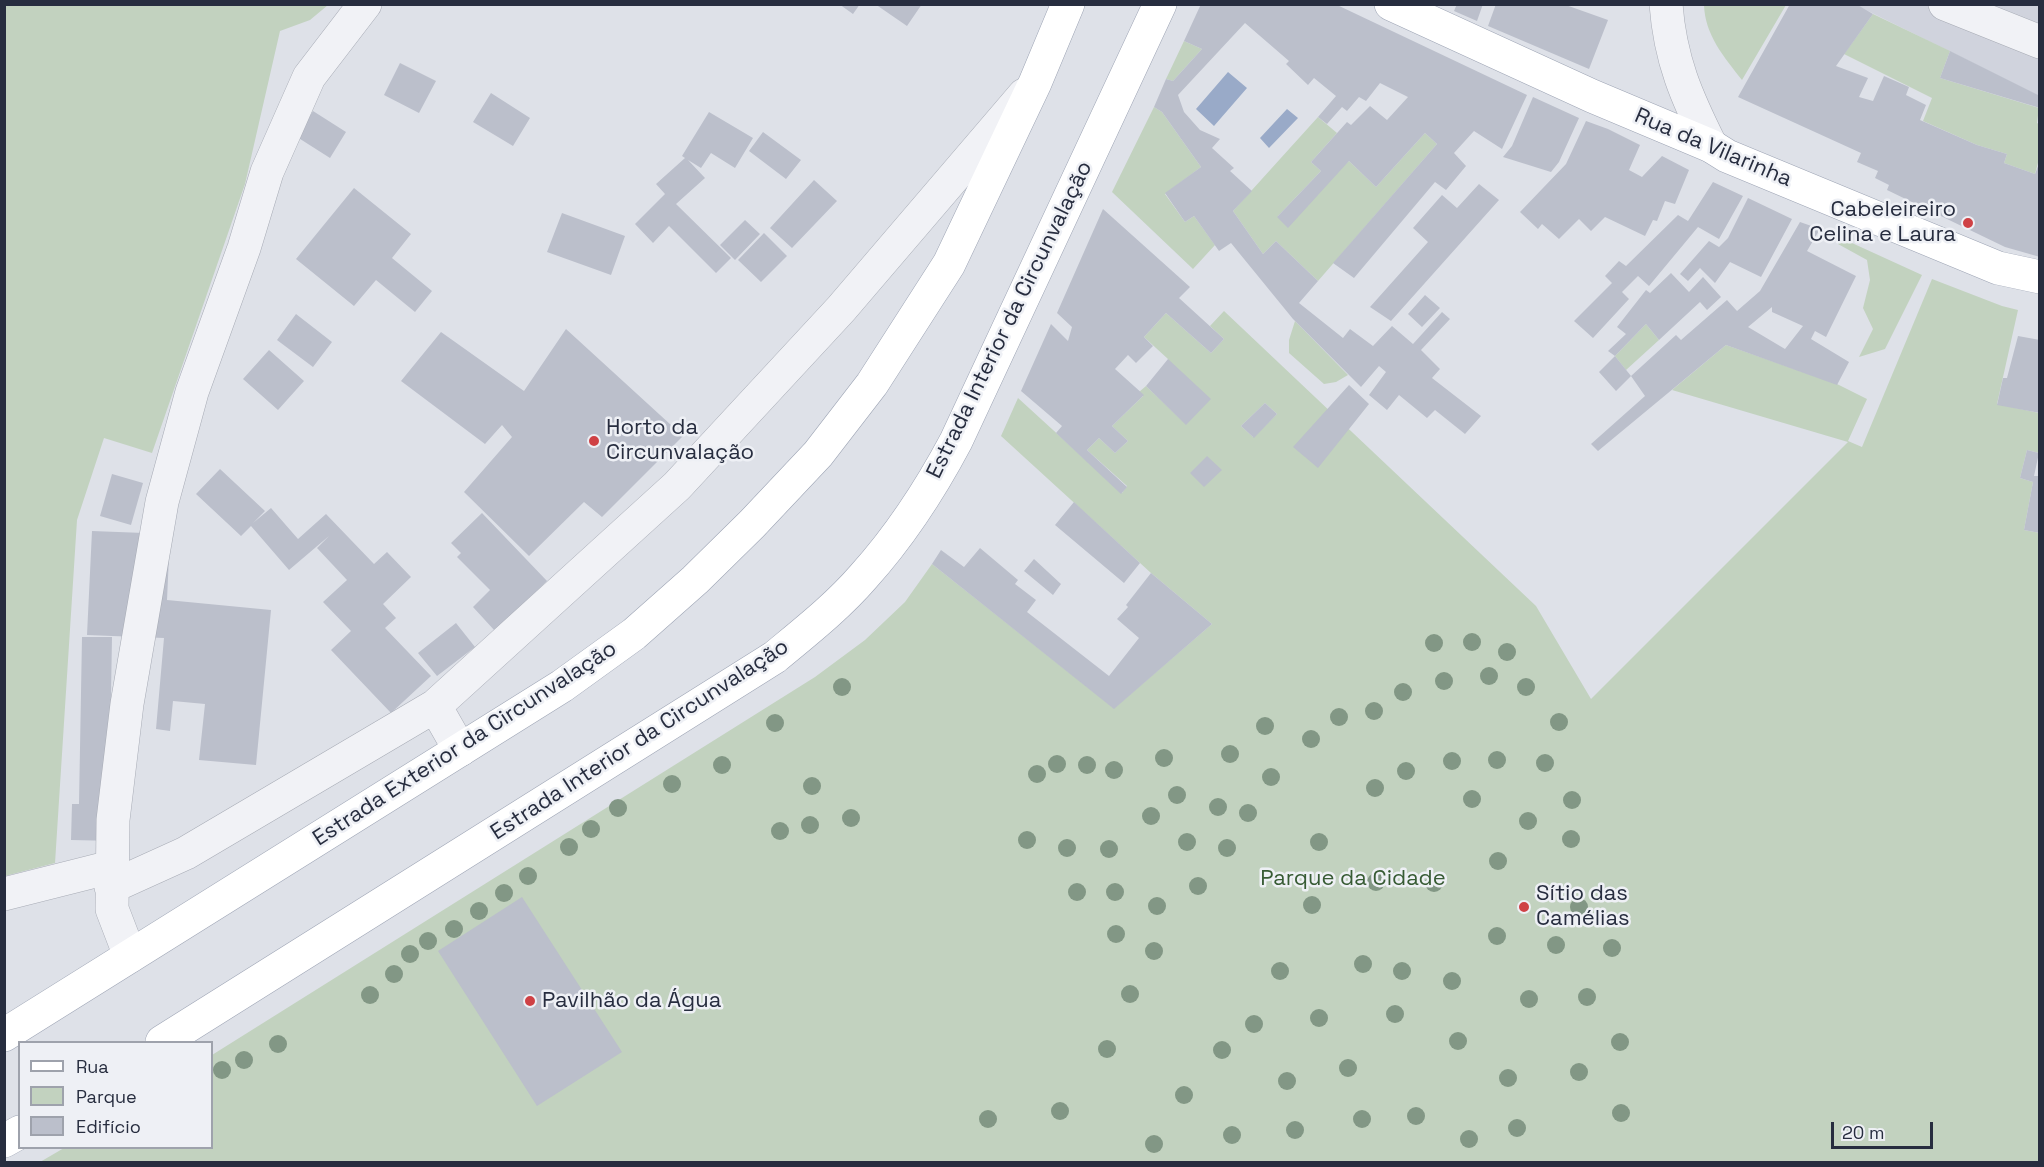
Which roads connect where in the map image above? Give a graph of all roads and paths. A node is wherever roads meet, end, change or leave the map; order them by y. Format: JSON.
{"nodes":[{"id":1,"x":365,"y":4,"type":"edge"},
{"id":2,"x":1068,"y":4,"type":"edge"},
{"id":3,"x":1160,"y":4,"type":"edge"},
{"id":4,"x":1391,"y":4,"type":"edge"},
{"id":5,"x":1666,"y":4,"type":"edge"},
{"id":6,"x":1945,"y":4,"type":"edge"},
{"id":7,"x":2007,"y":16,"type":"edge"},
{"id":8,"x":2040,"y":42,"type":"edge"},
{"id":9,"x":1035,"y":82,"type":"junction"},
{"id":10,"x":1711,"y":146,"type":"junction"},
{"id":11,"x":2040,"y":277,"type":"edge"},
{"id":12,"x":435,"y":706,"type":"junction"},
{"id":13,"x":460,"y":750,"type":"junction"},
{"id":14,"x":111,"y":877,"type":"junction"},
{"id":15,"x":4,"y":894,"type":"edge"},
{"id":16,"x":130,"y":956,"type":"junction"},
{"id":17,"x":4,"y":1035,"type":"edge"},
{"id":18,"x":164,"y":1041,"type":"edge"},
{"id":19,"x":18,"y":1133,"type":"edge"},
{"id":20,"x":4,"y":1142,"type":"edge"}],
"edges":[{"from":1,"to":14,"type":"street"},
{"from":2,"to":9,"type":"main road","name":"Estrada Exterior da Circunvalação"},
{"from":3,"to":18,"type":"main road","name":"Estrada Interior da Circunvalação"},
{"from":4,"to":10,"type":"main road","name":"Rua da Vilarinha"},
{"from":5,"to":10,"type":"street"},
{"from":6,"to":7,"type":"street"},
{"from":7,"to":8,"type":"street"},
{"from":9,"to":12,"type":"street"},
{"from":9,"to":13,"type":"main road","name":"Estrada Exterior da Circunvalação"},
{"from":10,"to":11,"type":"main road","name":"Rua da Vilarinha"},
{"from":12,"to":13,"type":"street"},
{"from":12,"to":14,"type":"street"},
{"from":13,"to":16,"type":"main road","name":"Estrada Exterior da Circunvalação"},
{"from":14,"to":15,"type":"street"},
{"from":14,"to":16,"type":"street"},
{"from":16,"to":17,"type":"main road","name":"Estrada Exterior da Circunvalação"},
{"from":19,"to":20,"type":"main road"}]}
